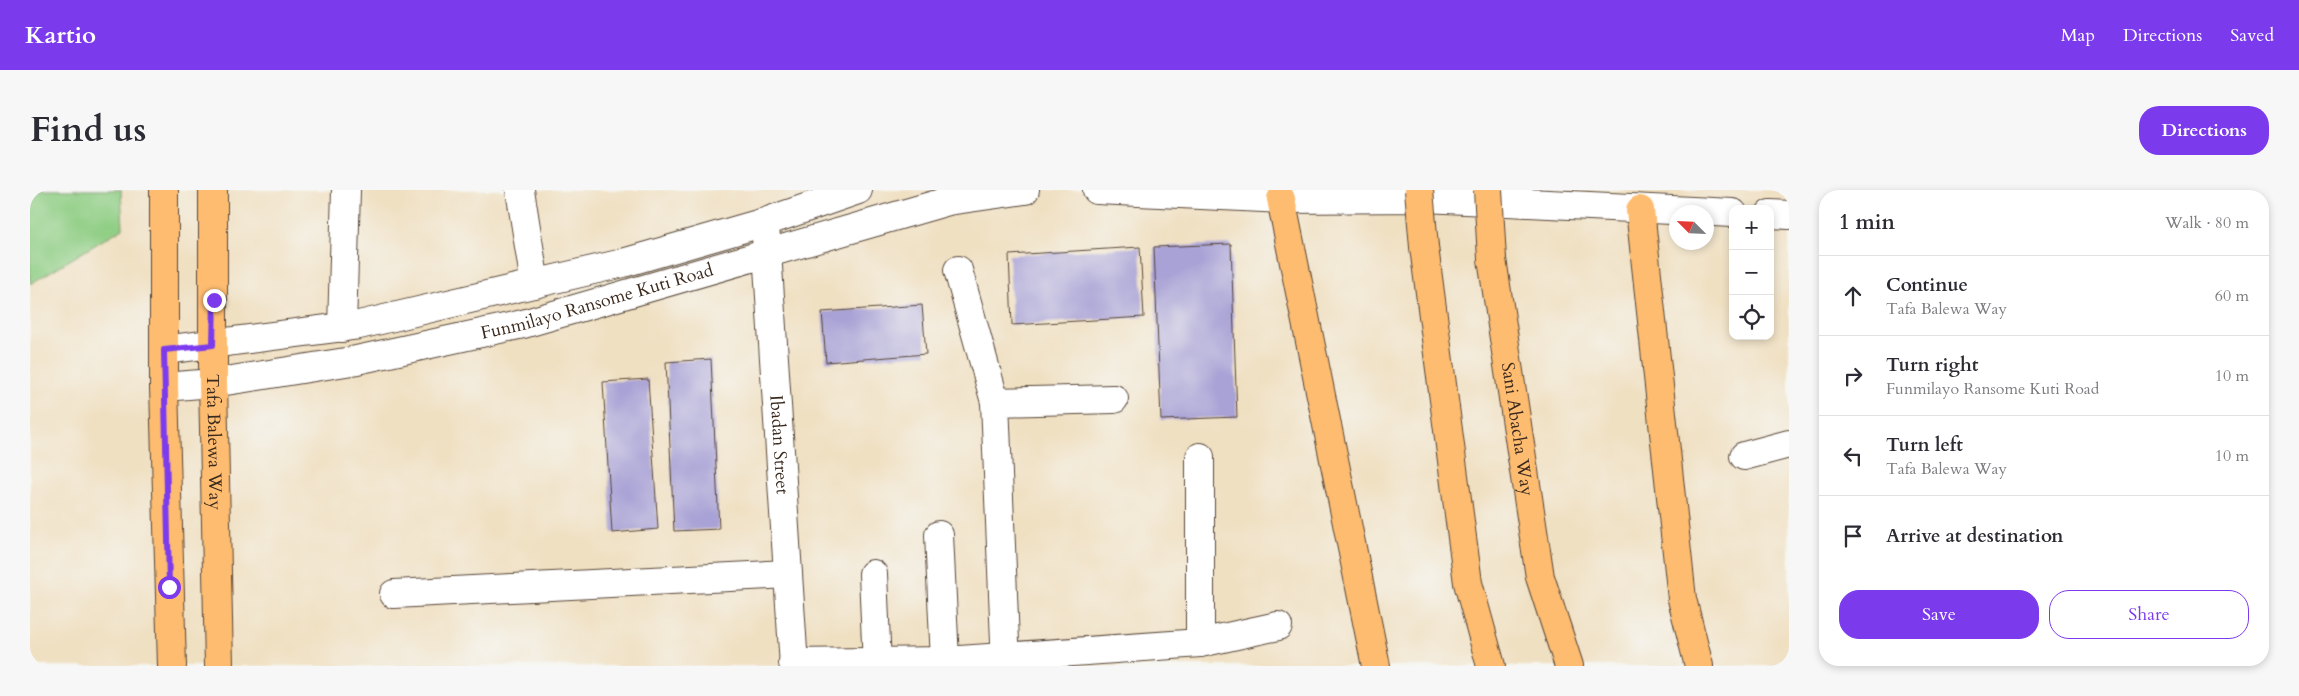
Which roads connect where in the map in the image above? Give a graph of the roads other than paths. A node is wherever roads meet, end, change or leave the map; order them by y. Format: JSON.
{"nodes":[{"id":1,"x":164,"y":190,"type":"edge"},
{"id":2,"x":213,"y":190,"type":"edge"},
{"id":3,"x":346,"y":190,"type":"edge"},
{"id":4,"x":520,"y":190,"type":"edge"},
{"id":5,"x":858,"y":190,"type":"edge"},
{"id":6,"x":1026,"y":190,"type":"edge"},
{"id":7,"x":1097,"y":190,"type":"edge"},
{"id":8,"x":1419,"y":190,"type":"edge"},
{"id":9,"x":1488,"y":190,"type":"edge"},
{"id":10,"x":1281,"y":199,"type":"junction"},
{"id":11,"x":1640,"y":210,"type":"junction"},
{"id":12,"x":1729,"y":213,"type":"edge"},
{"id":13,"x":1774,"y":214,"type":"edge"},
{"id":14,"x":1789,"y":215,"type":"edge"},
{"id":15,"x":765,"y":222,"type":"junction"},
{"id":16,"x":767,"y":254,"type":"junction"},
{"id":17,"x":958,"y":270,"type":"dead end"},
{"id":18,"x":535,"y":284,"type":"junction"},
{"id":19,"x":342,"y":328,"type":"junction"},
{"id":20,"x":213,"y":345,"type":"junction"},
{"id":21,"x":164,"y":350,"type":"junction"},
{"id":22,"x":213,"y":383,"type":"junction"},
{"id":23,"x":164,"y":387,"type":"junction"},
{"id":24,"x":1114,"y":399,"type":"dead end"},
{"id":25,"x":995,"y":402,"type":"junction"},
{"id":26,"x":1789,"y":444,"type":"edge"},
{"id":27,"x":1744,"y":456,"type":"dead end"},
{"id":28,"x":1200,"y":457,"type":"dead end"},
{"id":29,"x":940,"y":535,"type":"dead end"},
{"id":30,"x":788,"y":574,"type":"junction"},
{"id":31,"x":873,"y":574,"type":"dead end"},
{"id":32,"x":394,"y":594,"type":"dead end"},
{"id":33,"x":1278,"y":626,"type":"dead end"},
{"id":34,"x":1200,"y":643,"type":"junction"},
{"id":35,"x":1006,"y":662,"type":"edge"},
{"id":36,"x":945,"y":663,"type":"edge"},
{"id":37,"x":877,"y":664,"type":"edge"},
{"id":38,"x":794,"y":665,"type":"edge"},
{"id":39,"x":172,"y":666,"type":"edge"},
{"id":40,"x":219,"y":666,"type":"edge"},
{"id":41,"x":1376,"y":666,"type":"edge"},
{"id":42,"x":1491,"y":666,"type":"edge"},
{"id":43,"x":1569,"y":666,"type":"edge"},
{"id":44,"x":1698,"y":666,"type":"edge"}],
"edges":[{"from":1,"to":21,"type":"main road"},
{"from":2,"to":20,"type":"main road","name":"Tafa Balewa Way"},
{"from":3,"to":19,"type":"street"},
{"from":4,"to":18,"type":"street"},
{"from":5,"to":15,"type":"street","name":"Funmilayo Ransome Kuti Road"},
{"from":6,"to":16,"type":"street","name":"Funmilayo Ransome Kuti Road"},
{"from":7,"to":10,"type":"street"},
{"from":8,"to":42,"type":"main road","bridge":true},
{"from":9,"to":43,"type":"main road","name":"Sani Abacha Way","bridge":true},
{"from":10,"to":11,"type":"street"},
{"from":10,"to":41,"type":"main road"},
{"from":11,"to":12,"type":"street"},
{"from":11,"to":44,"type":"main road"},
{"from":13,"to":14,"type":"street"},
{"from":15,"to":16,"type":"street","name":"Ibadan Street"},
{"from":15,"to":18,"type":"street","name":"Funmilayo Ransome Kuti Road"},
{"from":16,"to":22,"type":"street","name":"Funmilayo Ransome Kuti Road"},
{"from":16,"to":30,"type":"street","name":"Ibadan Street"},
{"from":17,"to":25,"type":"street"},
{"from":18,"to":19,"type":"street","name":"Funmilayo Ransome Kuti Road"},
{"from":19,"to":20,"type":"street","name":"Funmilayo Ransome Kuti Road"},
{"from":20,"to":21,"type":"street","name":"Funmilayo Ransome Kuti Road"},
{"from":20,"to":22,"type":"main road","name":"Tafa Balewa Way"},
{"from":21,"to":23,"type":"main road"},
{"from":22,"to":23,"type":"street","name":"Funmilayo Ransome Kuti Road"},
{"from":22,"to":40,"type":"main road","name":"Tafa Balewa Way"},
{"from":23,"to":39,"type":"main road"},
{"from":24,"to":25,"type":"street"},
{"from":25,"to":35,"type":"street"},
{"from":26,"to":27,"type":"street"},
{"from":28,"to":34,"type":"street"},
{"from":29,"to":36,"type":"street"},
{"from":30,"to":32,"type":"street"},
{"from":30,"to":38,"type":"street","name":"Ibadan Street"},
{"from":31,"to":37,"type":"street"},
{"from":33,"to":34,"type":"street"},
{"from":34,"to":35,"type":"street"},
{"from":35,"to":36,"type":"street"},
{"from":36,"to":37,"type":"street"},
{"from":37,"to":38,"type":"street"}]}
